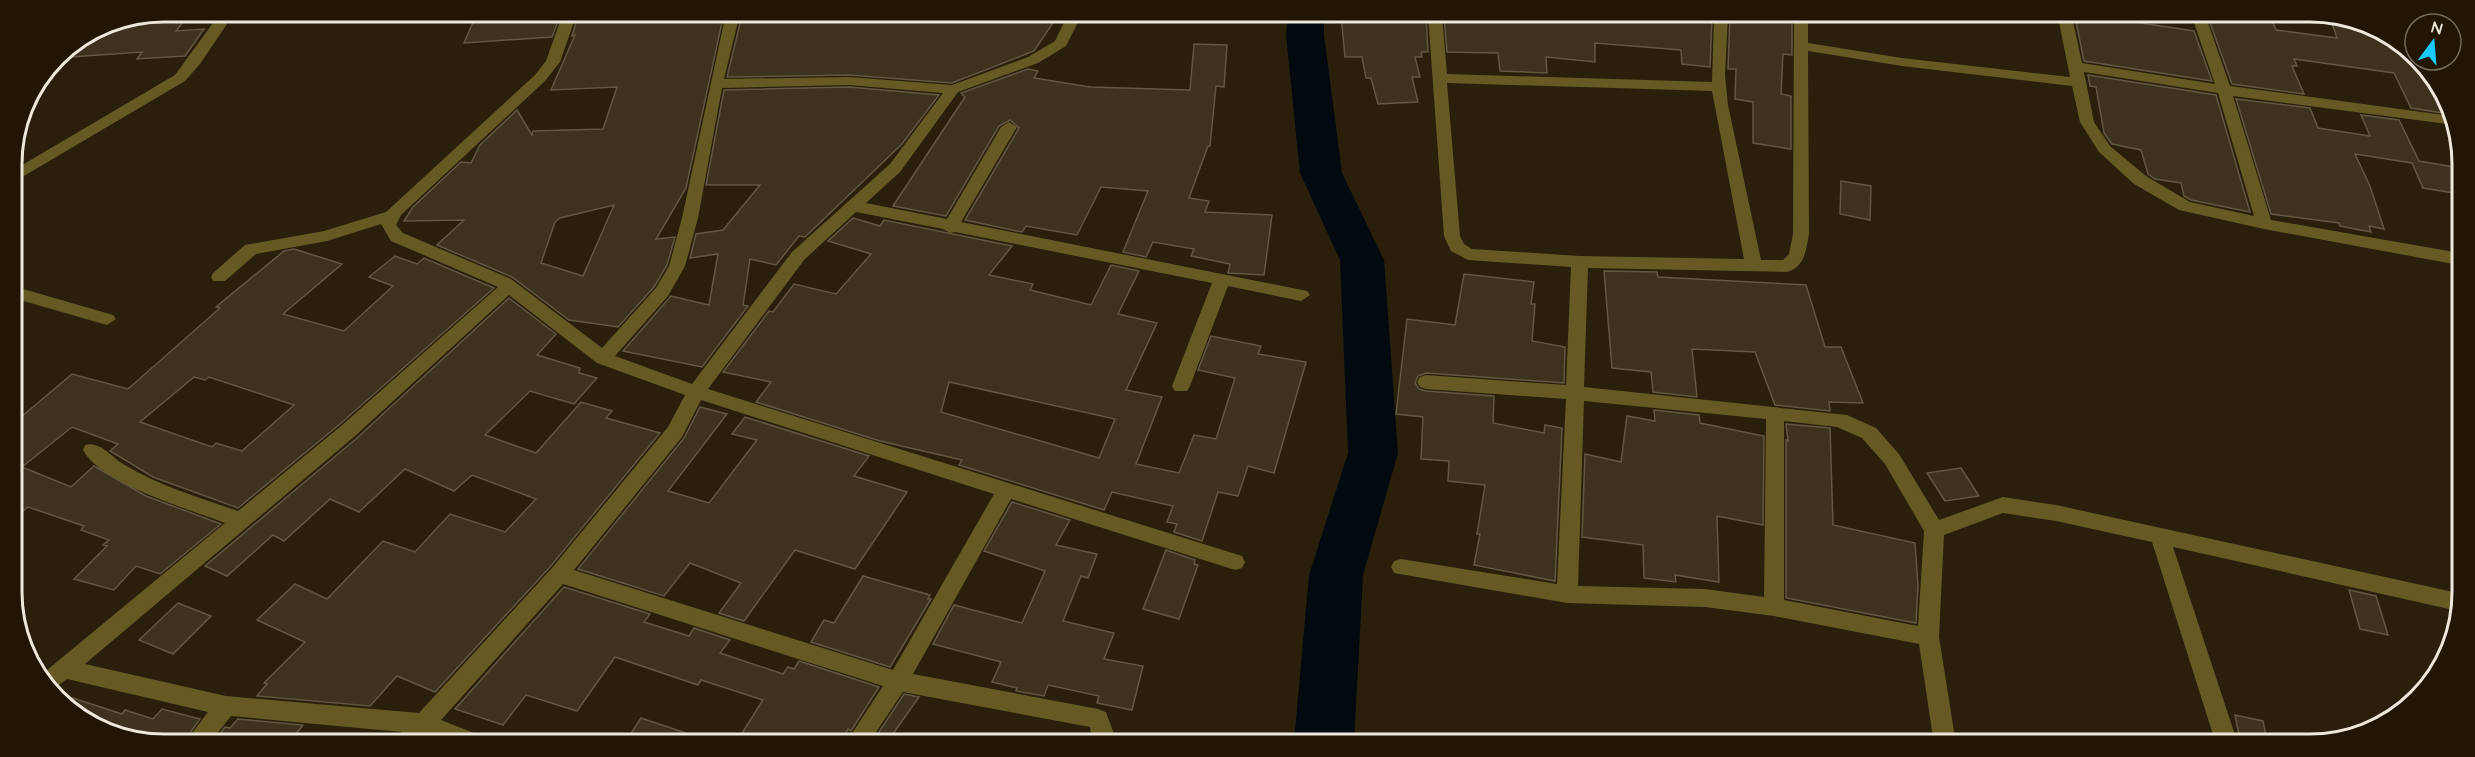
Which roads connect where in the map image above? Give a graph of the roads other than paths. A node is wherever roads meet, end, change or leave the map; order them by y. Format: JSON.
{"nodes":[{"id":1,"x":1436,"y":22,"type":"edge"},
{"id":2,"x":1721,"y":22,"type":"edge"},
{"id":3,"x":1801,"y":22,"type":"edge"},
{"id":4,"x":2066,"y":22,"type":"edge"},
{"id":5,"x":2201,"y":22,"type":"edge"},
{"id":6,"x":221,"y":23,"type":"edge"},
{"id":7,"x":567,"y":23,"type":"edge"},
{"id":8,"x":731,"y":23,"type":"edge"},
{"id":9,"x":1071,"y":23,"type":"edge"},
{"id":10,"x":1801,"y":46,"type":"junction"},
{"id":11,"x":2076,"y":66,"type":"junction"},
{"id":12,"x":1441,"y":78,"type":"junction"},
{"id":13,"x":2079,"y":82,"type":"junction"},
{"id":14,"x":716,"y":84,"type":"junction"},
{"id":15,"x":1719,"y":87,"type":"junction"},
{"id":16,"x":953,"y":89,"type":"junction"},
{"id":17,"x":2224,"y":90,"type":"junction"},
{"id":18,"x":2445,"y":120,"type":"edge"},
{"id":19,"x":1009,"y":127,"type":"dead end"},
{"id":20,"x":23,"y":171,"type":"edge"},
{"id":21,"x":852,"y":206,"type":"junction"},
{"id":22,"x":392,"y":216,"type":"junction"},
{"id":23,"x":2264,"y":224,"type":"junction"},
{"id":24,"x":950,"y":228,"type":"junction"},
{"id":25,"x":2452,"y":258,"type":"edge"},
{"id":26,"x":1580,"y":262,"type":"junction"},
{"id":27,"x":1754,"y":266,"type":"junction"},
{"id":28,"x":219,"y":277,"type":"dead end"},
{"id":29,"x":1222,"y":280,"type":"junction"},
{"id":30,"x":509,"y":286,"type":"junction"},
{"id":31,"x":23,"y":295,"type":"edge"},
{"id":32,"x":1301,"y":295,"type":"dead end"},
{"id":33,"x":107,"y":319,"type":"dead end"},
{"id":34,"x":603,"y":358,"type":"junction"},
{"id":35,"x":1426,"y":382,"type":"dead end"},
{"id":36,"x":1180,"y":386,"type":"dead end"},
{"id":37,"x":696,"y":392,"type":"junction"},
{"id":38,"x":1577,"y":393,"type":"junction"},
{"id":39,"x":1775,"y":413,"type":"junction"},
{"id":40,"x":92,"y":450,"type":"dead end"},
{"id":41,"x":1005,"y":490,"type":"junction"},
{"id":42,"x":242,"y":521,"type":"junction"},
{"id":43,"x":1934,"y":530,"type":"junction"},
{"id":44,"x":2160,"y":537,"type":"junction"},
{"id":45,"x":1235,"y":562,"type":"dead end"},
{"id":46,"x":1401,"y":567,"type":"dead end"},
{"id":47,"x":559,"y":574,"type":"junction"},
{"id":48,"x":1567,"y":594,"type":"junction"},
{"id":49,"x":2452,"y":601,"type":"edge"},
{"id":50,"x":1774,"y":607,"type":"junction"},
{"id":51,"x":1928,"y":637,"type":"junction"},
{"id":52,"x":64,"y":669,"type":"junction"},
{"id":53,"x":52,"y":679,"type":"edge"},
{"id":54,"x":898,"y":681,"type":"junction"},
{"id":55,"x":226,"y":706,"type":"junction"},
{"id":56,"x":426,"y":724,"type":"junction"},
{"id":57,"x":203,"y":734,"type":"edge"},
{"id":58,"x":415,"y":734,"type":"edge"},
{"id":59,"x":451,"y":734,"type":"edge"},
{"id":60,"x":863,"y":734,"type":"edge"},
{"id":61,"x":1103,"y":734,"type":"edge"},
{"id":62,"x":1944,"y":734,"type":"edge"},
{"id":63,"x":2224,"y":734,"type":"edge"}],
"edges":[{"from":1,"to":12,"type":"street"},
{"from":2,"to":15,"type":"street"},
{"from":3,"to":10,"type":"street"},
{"from":4,"to":11,"type":"street"},
{"from":5,"to":17,"type":"street"},
{"from":6,"to":20,"type":"street"},
{"from":7,"to":22,"type":"street"},
{"from":8,"to":14,"type":"street"},
{"from":9,"to":16,"type":"street"},
{"from":10,"to":13,"type":"street"},
{"from":10,"to":27,"type":"street"},
{"from":11,"to":13,"type":"street"},
{"from":11,"to":17,"type":"street"},
{"from":12,"to":15,"type":"street"},
{"from":12,"to":26,"type":"street"},
{"from":13,"to":23,"type":"street"},
{"from":14,"to":16,"type":"street"},
{"from":14,"to":34,"type":"street"},
{"from":15,"to":27,"type":"street"},
{"from":16,"to":21,"type":"street"},
{"from":17,"to":18,"type":"street"},
{"from":17,"to":23,"type":"street"},
{"from":19,"to":24,"type":"street"},
{"from":21,"to":24,"type":"street"},
{"from":21,"to":37,"type":"street"},
{"from":22,"to":28,"type":"street"},
{"from":22,"to":30,"type":"street"},
{"from":23,"to":25,"type":"street"},
{"from":24,"to":29,"type":"street"},
{"from":26,"to":27,"type":"street"},
{"from":26,"to":38,"type":"street"},
{"from":29,"to":32,"type":"street"},
{"from":29,"to":36,"type":"street"},
{"from":30,"to":34,"type":"street"},
{"from":30,"to":42,"type":"street"},
{"from":31,"to":33,"type":"street"},
{"from":34,"to":37,"type":"street"},
{"from":35,"to":38,"type":"street"},
{"from":37,"to":41,"type":"street"},
{"from":37,"to":47,"type":"street"},
{"from":38,"to":39,"type":"street"},
{"from":38,"to":48,"type":"street"},
{"from":39,"to":43,"type":"street"},
{"from":39,"to":50,"type":"street"},
{"from":40,"to":42,"type":"street"},
{"from":41,"to":45,"type":"street"},
{"from":41,"to":54,"type":"street"},
{"from":42,"to":52,"type":"street"},
{"from":43,"to":44,"type":"street"},
{"from":43,"to":51,"type":"street"},
{"from":44,"to":49,"type":"street"},
{"from":44,"to":63,"type":"street"},
{"from":46,"to":48,"type":"street"},
{"from":47,"to":54,"type":"street"},
{"from":47,"to":56,"type":"street"},
{"from":48,"to":50,"type":"street"},
{"from":50,"to":51,"type":"street"},
{"from":51,"to":62,"type":"street"},
{"from":52,"to":53,"type":"street"},
{"from":52,"to":55,"type":"street"},
{"from":54,"to":60,"type":"street"},
{"from":54,"to":61,"type":"street"},
{"from":55,"to":56,"type":"street"},
{"from":55,"to":57,"type":"street"},
{"from":56,"to":58,"type":"street"},
{"from":56,"to":59,"type":"street"}]}
